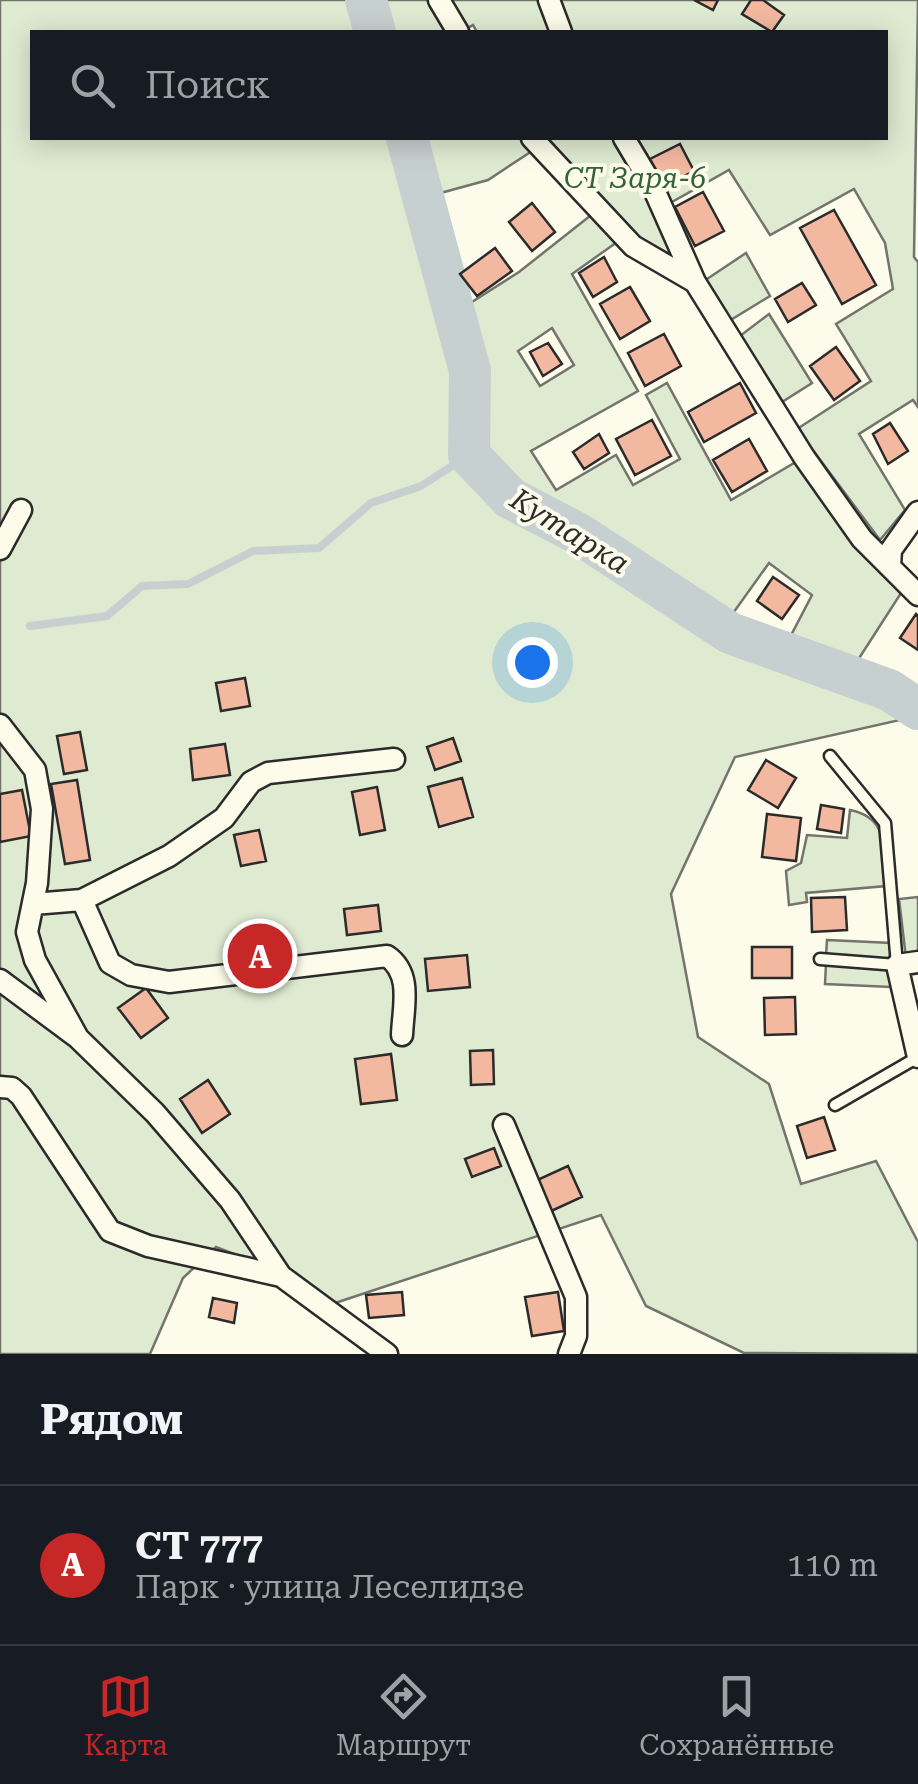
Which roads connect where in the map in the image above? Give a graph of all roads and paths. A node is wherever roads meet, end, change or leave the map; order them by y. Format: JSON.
{"nodes":[{"id":1,"x":439,"y":0,"type":"edge"},
{"id":2,"x":548,"y":0,"type":"edge"},
{"id":3,"x":457,"y":30,"type":"edge"},
{"id":4,"x":560,"y":30,"type":"edge"},
{"id":5,"x":534,"y":140,"type":"edge"},
{"id":6,"x":625,"y":140,"type":"edge"},
{"id":7,"x":696,"y":282,"type":"junction"},
{"id":8,"x":21,"y":510,"type":"dead end"},
{"id":9,"x":918,"y":512,"type":"edge"},
{"id":10,"x":0,"y":548,"type":"edge"},
{"id":11,"x":890,"y":566,"type":"junction"},
{"id":12,"x":918,"y":595,"type":"edge"},
{"id":13,"x":0,"y":725,"type":"edge"},
{"id":14,"x":830,"y":756,"type":"dead end"},
{"id":15,"x":394,"y":758,"type":"dead end"},
{"id":16,"x":82,"y":900,"type":"junction"},
{"id":17,"x":33,"y":904,"type":"junction"},
{"id":18,"x":820,"y":959,"type":"dead end"},
{"id":19,"x":908,"y":963,"type":"edge"},
{"id":20,"x":0,"y":980,"type":"edge"},
{"id":21,"x":402,"y":1035,"type":"dead end"},
{"id":22,"x":78,"y":1038,"type":"junction"},
{"id":23,"x":918,"y":1057,"type":"edge"},
{"id":24,"x":0,"y":1087,"type":"edge"},
{"id":25,"x":836,"y":1105,"type":"dead end"},
{"id":26,"x":504,"y":1125,"type":"dead end"},
{"id":27,"x":280,"y":1276,"type":"junction"},
{"id":28,"x":380,"y":1353,"type":"edge"},
{"id":29,"x":569,"y":1354,"type":"edge"}],
"edges":[{"from":1,"to":3,"type":"street"},
{"from":2,"to":4,"type":"street"},
{"from":5,"to":7,"type":"street"},
{"from":6,"to":7,"type":"street"},
{"from":7,"to":11,"type":"street"},
{"from":8,"to":10,"type":"street"},
{"from":9,"to":11,"type":"street"},
{"from":11,"to":12,"type":"street"},
{"from":13,"to":17,"type":"street"},
{"from":14,"to":19,"type":"lane"},
{"from":15,"to":16,"type":"street"},
{"from":16,"to":17,"type":"street"},
{"from":16,"to":21,"type":"street"},
{"from":17,"to":22,"type":"street"},
{"from":18,"to":19,"type":"lane"},
{"from":19,"to":23,"type":"street"},
{"from":20,"to":22,"type":"street"},
{"from":22,"to":27,"type":"street"},
{"from":23,"to":25,"type":"lane"},
{"from":24,"to":27,"type":"street"},
{"from":26,"to":29,"type":"street"},
{"from":27,"to":28,"type":"street"}]}
